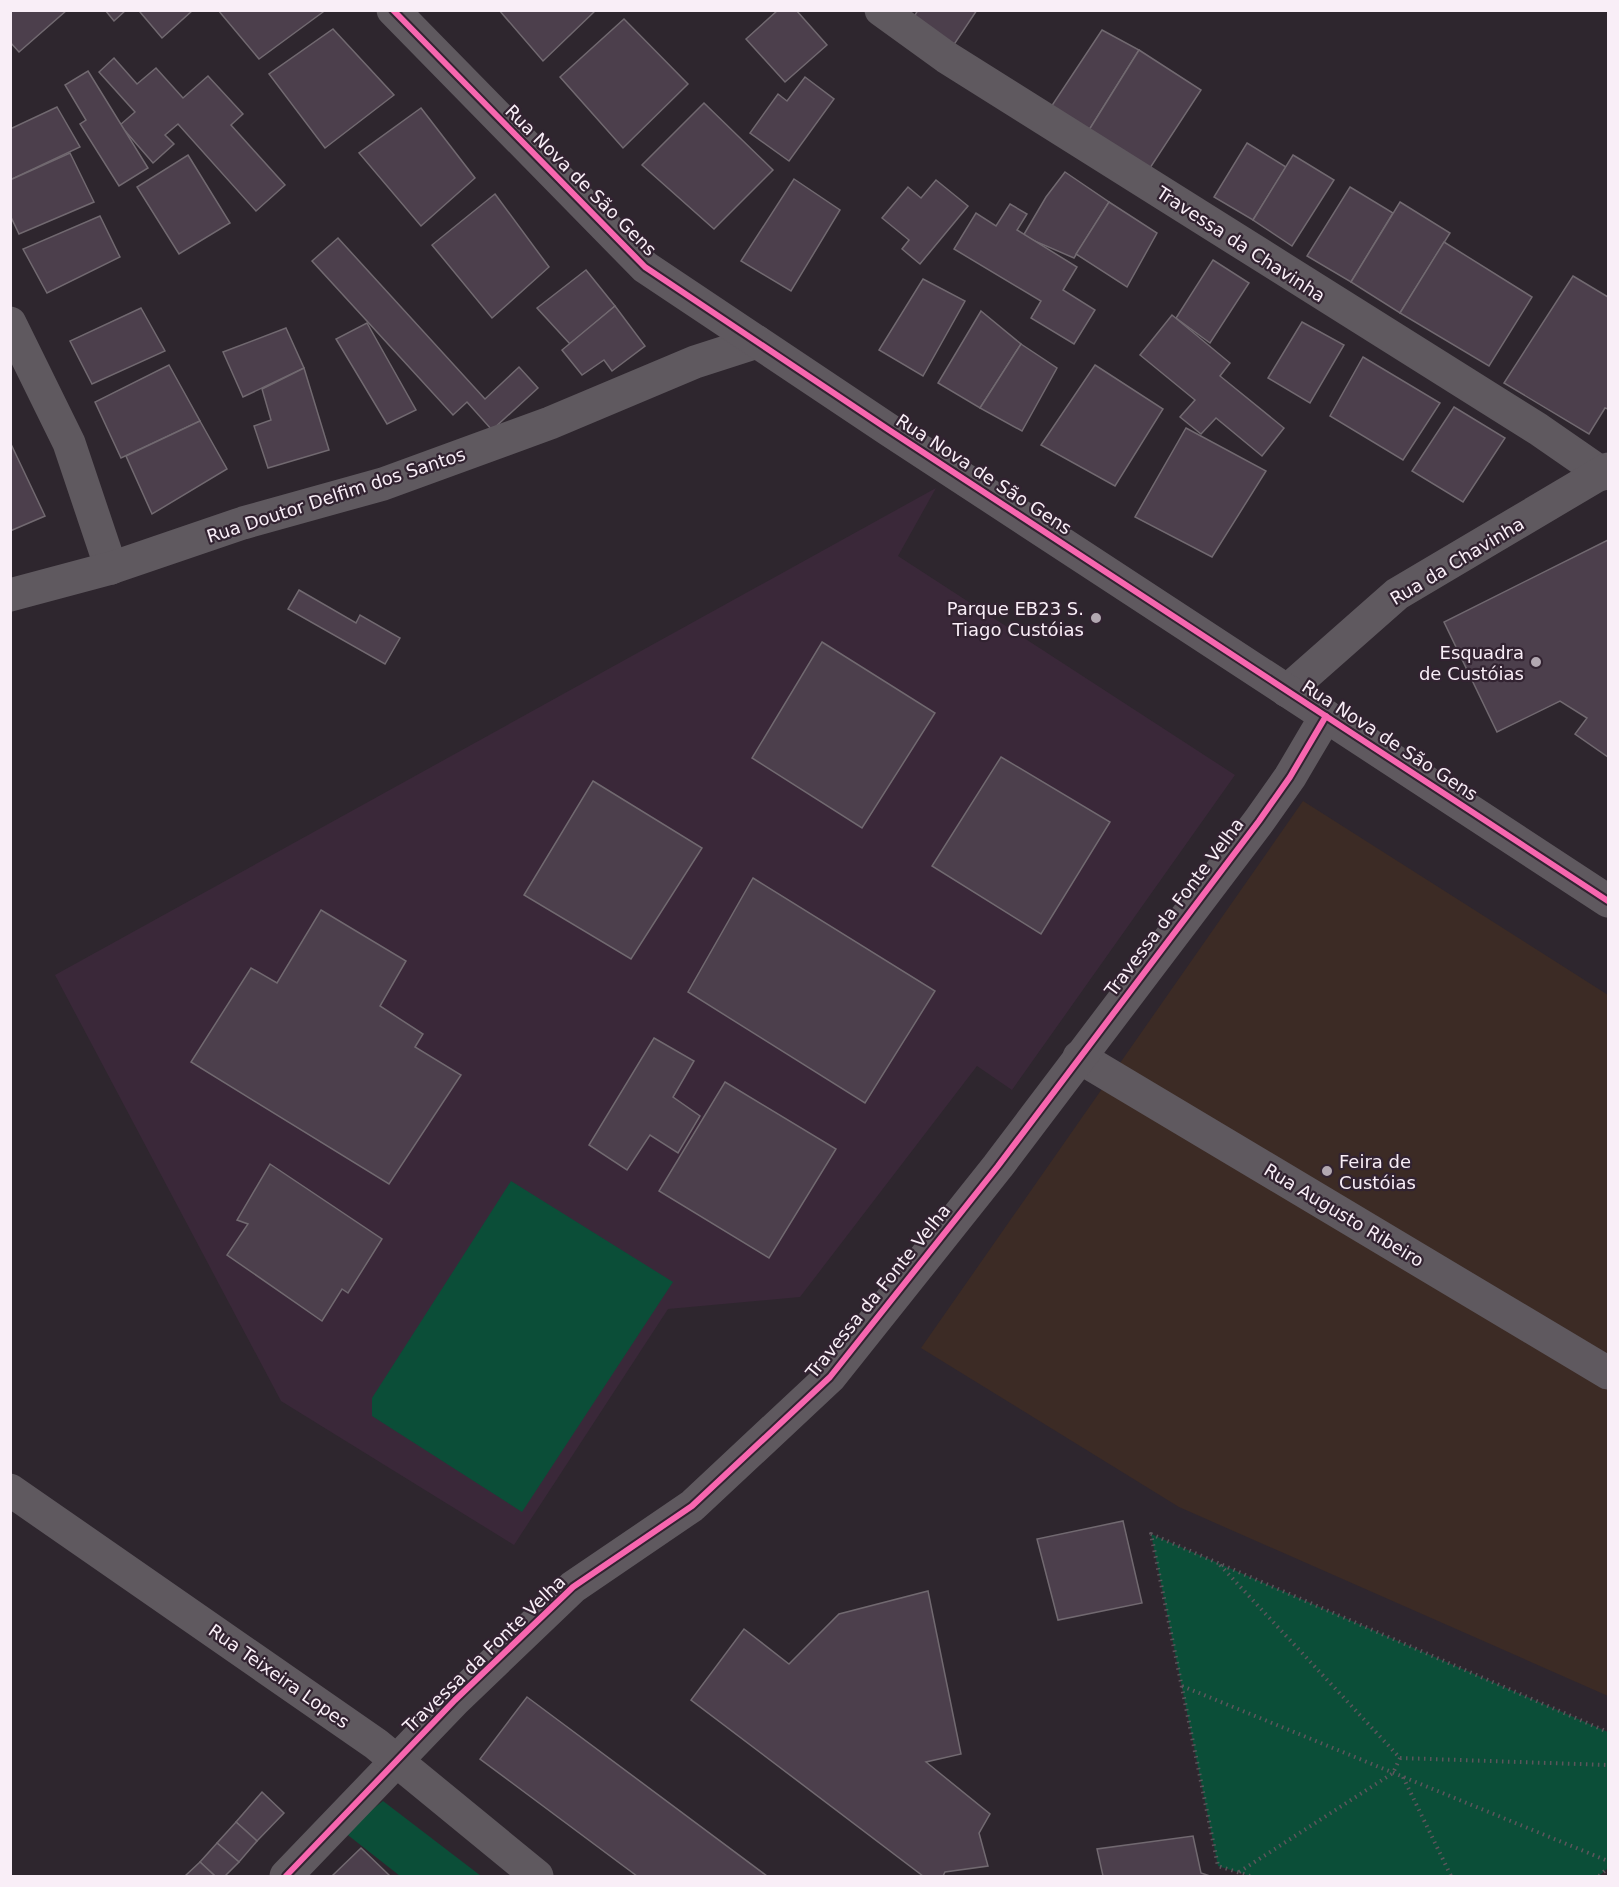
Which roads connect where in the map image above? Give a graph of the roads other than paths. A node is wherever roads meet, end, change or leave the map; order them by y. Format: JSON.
{"nodes":[{"id":1,"x":393,"y":10,"type":"edge"},
{"id":2,"x":881,"y":10,"type":"edge"},
{"id":3,"x":10,"y":323,"type":"edge"},
{"id":4,"x":758,"y":342,"type":"junction"},
{"id":5,"x":1606,"y":472,"type":"edge"},
{"id":6,"x":111,"y":568,"type":"junction"},
{"id":7,"x":10,"y":595,"type":"edge"},
{"id":8,"x":1287,"y":691,"type":"junction"},
{"id":9,"x":1326,"y":716,"type":"junction"},
{"id":10,"x":1608,"y":901,"type":"edge"},
{"id":11,"x":1079,"y":1057,"type":"junction"},
{"id":12,"x":1608,"y":1373,"type":"edge"},
{"id":13,"x":10,"y":1490,"type":"edge"},
{"id":14,"x":396,"y":1761,"type":"junction"},
{"id":15,"x":286,"y":1876,"type":"edge"},
{"id":16,"x":537,"y":1876,"type":"edge"}],
"edges":[{"from":1,"to":4,"type":"street","name":"Rua Nova de São Gens"},
{"from":2,"to":5,"type":"street","name":"Travessa da Chavinha"},
{"from":3,"to":6,"type":"street"},
{"from":4,"to":6,"type":"street","name":"Rua Doutor Delfim dos Santos"},
{"from":4,"to":8,"type":"street","name":"Rua Nova de São Gens"},
{"from":5,"to":8,"type":"street","name":"Rua da Chavinha"},
{"from":6,"to":7,"type":"street","name":"Rua Doutor Delfim dos Santos"},
{"from":8,"to":9,"type":"street","name":"Rua Nova de São Gens"},
{"from":9,"to":10,"type":"street","name":"Rua Nova de São Gens"},
{"from":9,"to":11,"type":"street","name":"Travessa da Fonte Velha"},
{"from":11,"to":12,"type":"street","name":"Rua Augusto Ribeiro"},
{"from":11,"to":14,"type":"street","name":"Travessa da Fonte Velha"},
{"from":13,"to":14,"type":"street","name":"Rua Teixeira Lopes"},
{"from":14,"to":15,"type":"street","name":"Travessa da Fonte Velha"},
{"from":14,"to":16,"type":"street","name":"Rua Teixeira Lopes"}]}
